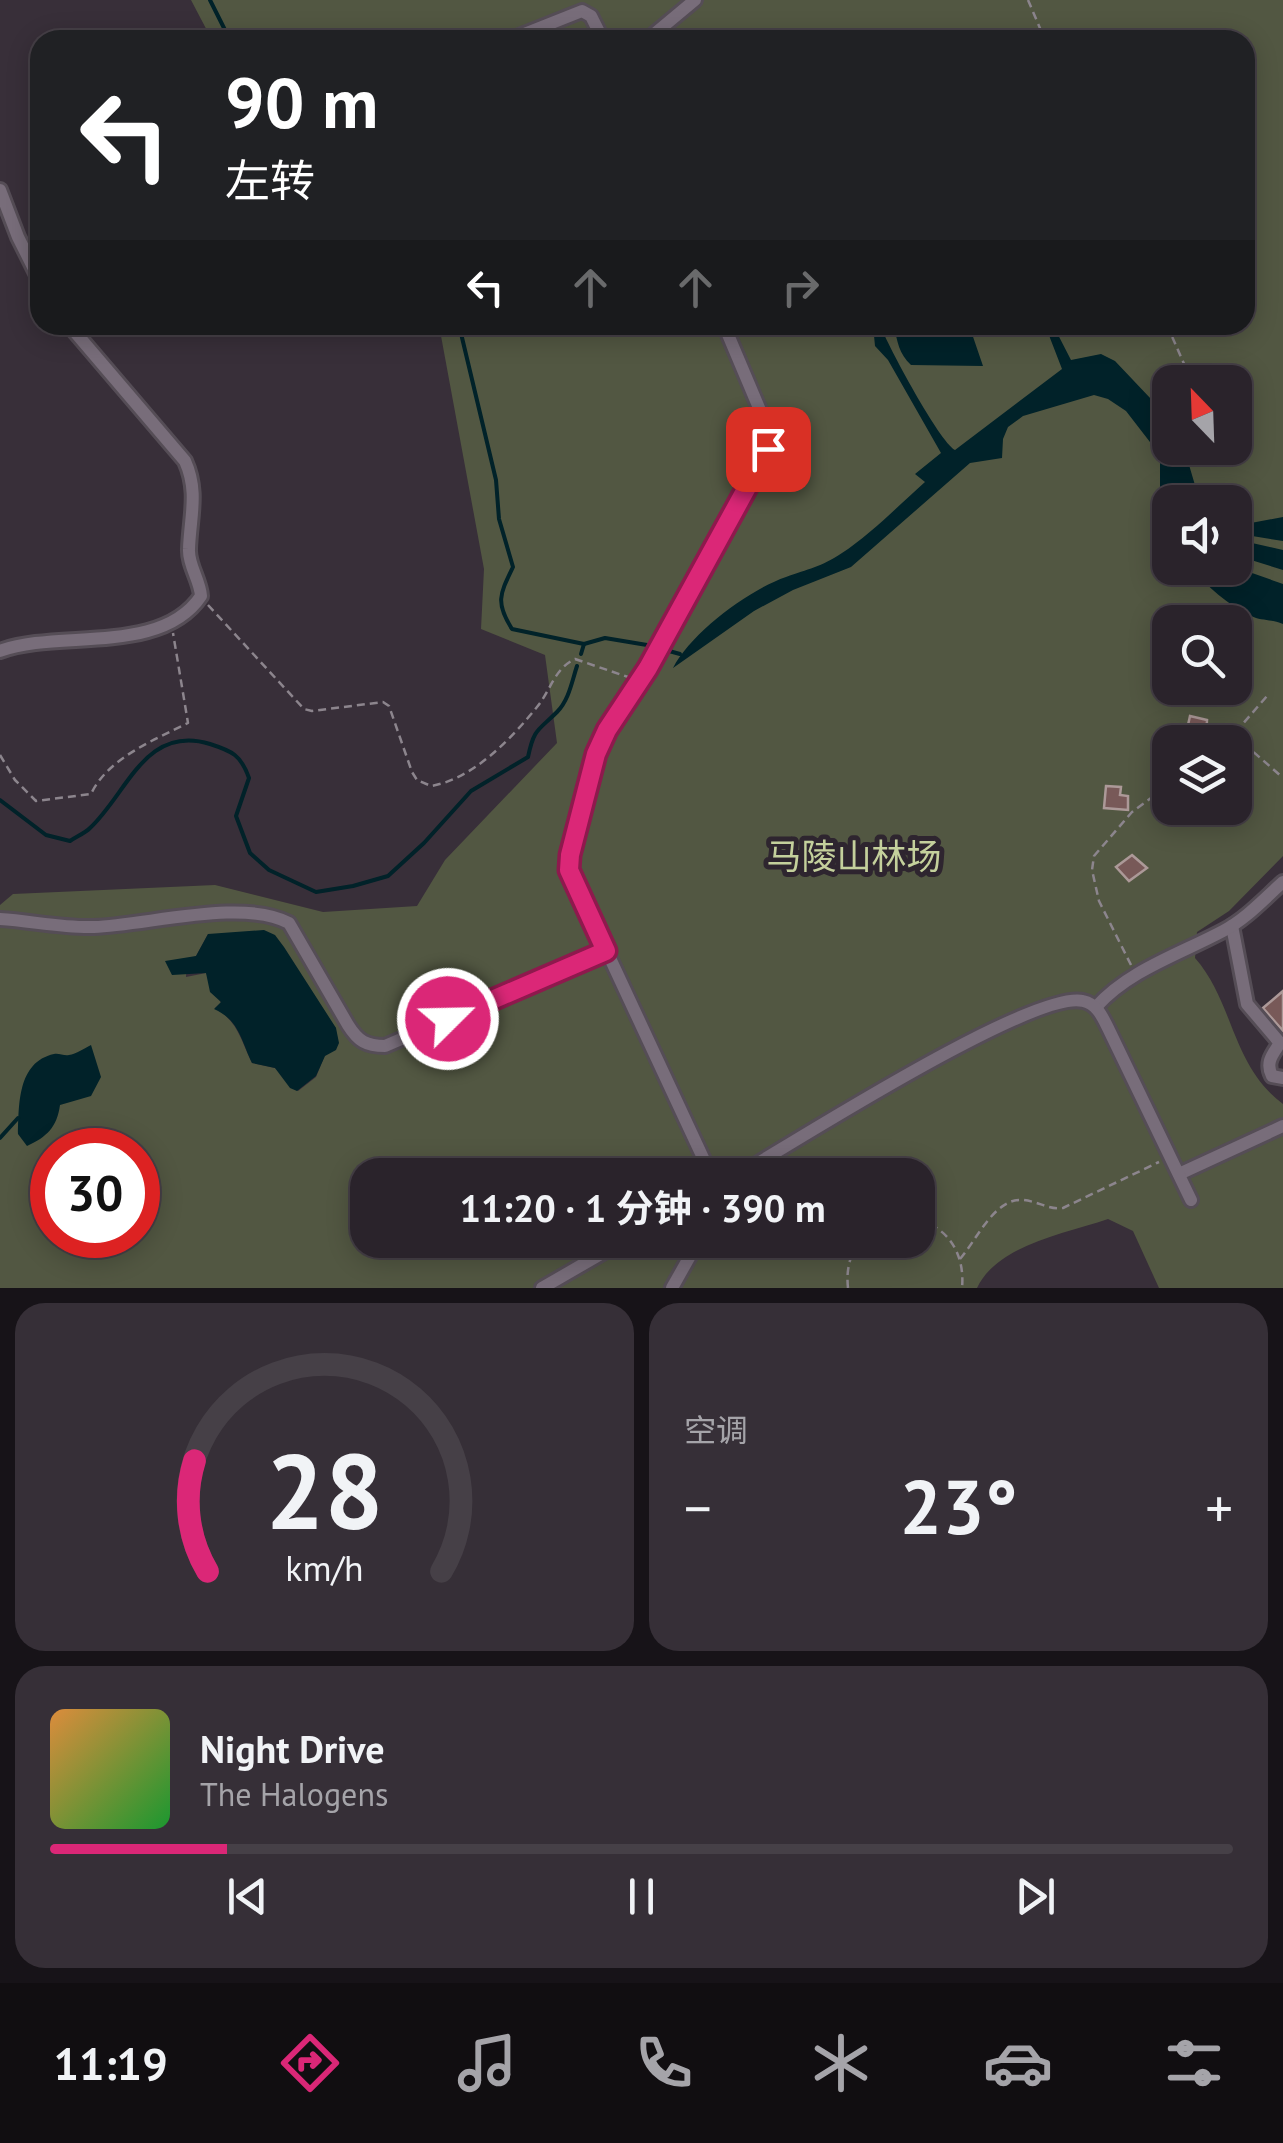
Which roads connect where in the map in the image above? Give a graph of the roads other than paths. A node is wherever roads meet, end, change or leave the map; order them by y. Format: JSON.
{"nodes":[{"id":1,"x":584,"y":0,"type":"edge"},
{"id":2,"x":696,"y":0,"type":"edge"},
{"id":3,"x":591,"y":16,"type":"junction"},
{"id":4,"x":533,"y":30,"type":"edge"},
{"id":5,"x":599,"y":30,"type":"edge"},
{"id":6,"x":659,"y":30,"type":"edge"},
{"id":7,"x":0,"y":190,"type":"edge"},
{"id":8,"x":30,"y":258,"type":"edge"},
{"id":9,"x":78,"y":335,"type":"edge"},
{"id":10,"x":728,"y":335,"type":"edge"},
{"id":11,"x":0,"y":651,"type":"edge"},
{"id":12,"x":1283,"y":882,"type":"edge"},
{"id":13,"x":0,"y":918,"type":"edge"},
{"id":14,"x":1232,"y":926,"type":"junction"},
{"id":15,"x":606,"y":951,"type":"junction"},
{"id":16,"x":1096,"y":1006,"type":"junction"},
{"id":17,"x":1283,"y":1078,"type":"edge"},
{"id":18,"x":1283,"y":1126,"type":"edge"},
{"id":19,"x":703,"y":1158,"type":"edge"},
{"id":20,"x":767,"y":1158,"type":"edge"},
{"id":21,"x":1176,"y":1169,"type":"junction"},
{"id":22,"x":1191,"y":1200,"type":"dead end"},
{"id":23,"x":594,"y":1258,"type":"edge"},
{"id":24,"x":689,"y":1258,"type":"edge"},
{"id":25,"x":542,"y":1288,"type":"edge"},
{"id":26,"x":672,"y":1288,"type":"edge"}],
"edges":[{"from":1,"to":3,"type":"street"},
{"from":2,"to":6,"type":"street"},
{"from":3,"to":4,"type":"street"},
{"from":3,"to":5,"type":"street"},
{"from":7,"to":8,"type":"street"},
{"from":9,"to":11,"type":"street"},
{"from":10,"to":15,"type":"street"},
{"from":12,"to":14,"type":"street"},
{"from":13,"to":15,"type":"street"},
{"from":14,"to":16,"type":"street"},
{"from":14,"to":17,"type":"street"},
{"from":15,"to":19,"type":"street"},
{"from":16,"to":20,"type":"street"},
{"from":16,"to":21,"type":"street"},
{"from":18,"to":21,"type":"street"},
{"from":21,"to":22,"type":"street"},
{"from":23,"to":25,"type":"street"},
{"from":24,"to":26,"type":"street"}]}
